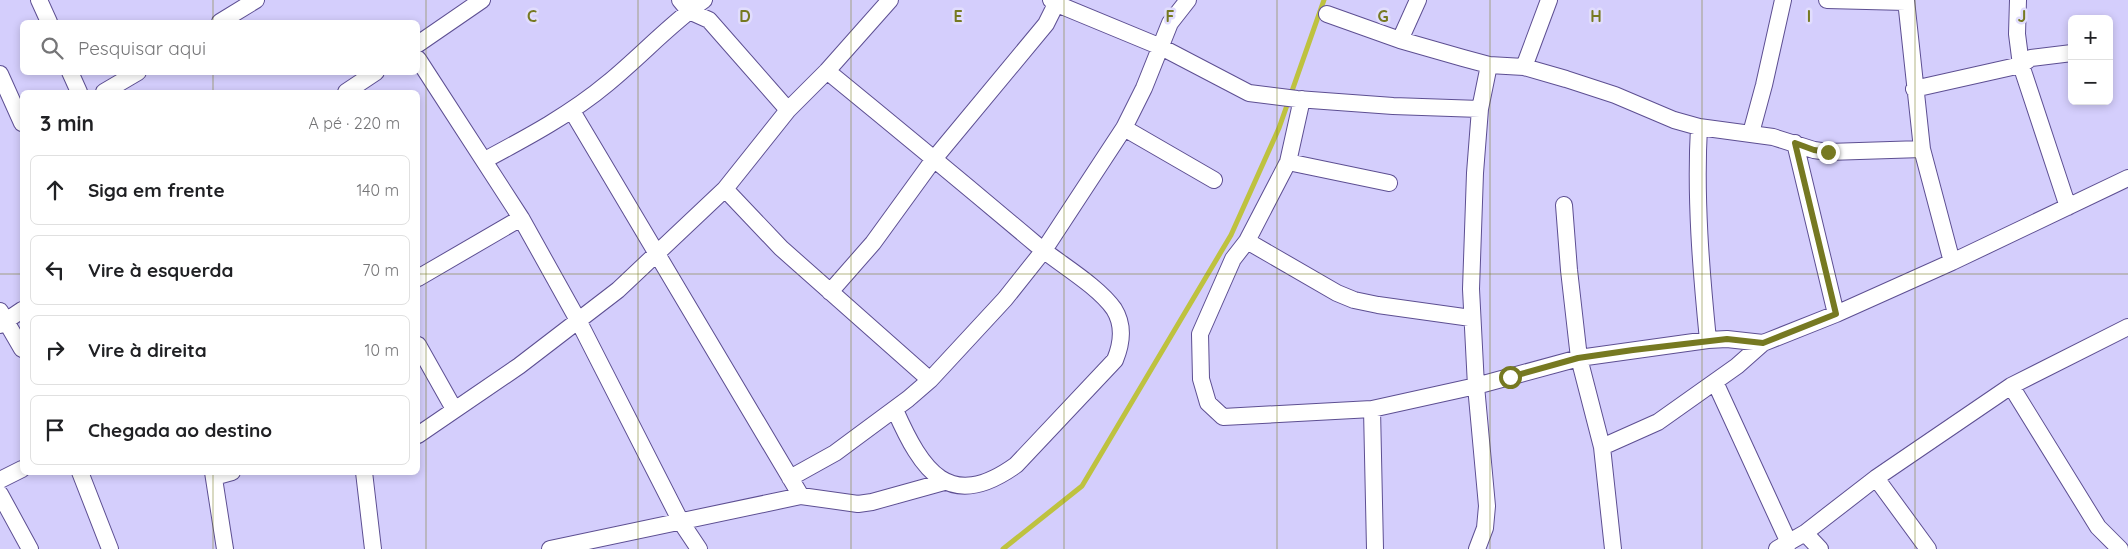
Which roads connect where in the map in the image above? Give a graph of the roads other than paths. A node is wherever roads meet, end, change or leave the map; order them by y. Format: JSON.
{"nodes":[{"id":1,"x":39,"y":0,"type":"edge"},
{"id":2,"x":256,"y":0,"type":"edge"},
{"id":3,"x":482,"y":0,"type":"edge"},
{"id":4,"x":704,"y":0,"type":"edge"},
{"id":5,"x":890,"y":0,"type":"edge"},
{"id":6,"x":1188,"y":0,"type":"edge"},
{"id":7,"x":1418,"y":0,"type":"edge"},
{"id":8,"x":1549,"y":0,"type":"edge"},
{"id":9,"x":1783,"y":0,"type":"edge"},
{"id":10,"x":1827,"y":0,"type":"edge"},
{"id":11,"x":2018,"y":0,"type":"edge"},
{"id":12,"x":1056,"y":1,"type":"edge"},
{"id":13,"x":1906,"y":1,"type":"edge"},
{"id":14,"x":684,"y":5,"type":"edge"},
{"id":15,"x":1327,"y":14,"type":"dead end"},
{"id":16,"x":47,"y":20,"type":"edge"},
{"id":17,"x":223,"y":20,"type":"edge"},
{"id":18,"x":1400,"y":40,"type":"junction"},
{"id":19,"x":420,"y":43,"type":"edge"},
{"id":20,"x":1161,"y":47,"type":"junction"},
{"id":21,"x":2068,"y":53,"type":"edge"},
{"id":22,"x":420,"y":62,"type":"edge"},
{"id":23,"x":1489,"y":65,"type":"junction"},
{"id":24,"x":2021,"y":65,"type":"junction"},
{"id":25,"x":1524,"y":67,"type":"junction"},
{"id":26,"x":827,"y":71,"type":"junction"},
{"id":27,"x":0,"y":74,"type":"edge"},
{"id":28,"x":71,"y":75,"type":"edge"},
{"id":29,"x":133,"y":75,"type":"edge"},
{"id":30,"x":372,"y":75,"type":"edge"},
{"id":31,"x":1914,"y":89,"type":"junction"},
{"id":32,"x":78,"y":90,"type":"edge"},
{"id":33,"x":107,"y":90,"type":"edge"},
{"id":34,"x":349,"y":90,"type":"edge"},
{"id":35,"x":1299,"y":99,"type":"junction"},
{"id":36,"x":1480,"y":109,"type":"junction"},
{"id":37,"x":788,"y":110,"type":"junction"},
{"id":38,"x":572,"y":111,"type":"junction"},
{"id":39,"x":20,"y":119,"type":"edge"},
{"id":40,"x":1699,"y":127,"type":"junction"},
{"id":41,"x":1124,"y":128,"type":"junction"},
{"id":42,"x":1751,"y":133,"type":"junction"},
{"id":43,"x":1795,"y":143,"type":"junction"},
{"id":44,"x":1922,"y":149,"type":"junction"},
{"id":45,"x":934,"y":159,"type":"junction"},
{"id":46,"x":485,"y":160,"type":"junction"},
{"id":47,"x":1288,"y":162,"type":"junction"},
{"id":48,"x":2128,"y":178,"type":"edge"},
{"id":49,"x":1214,"y":180,"type":"dead end"},
{"id":50,"x":1389,"y":183,"type":"dead end"},
{"id":51,"x":725,"y":189,"type":"junction"},
{"id":52,"x":1564,"y":205,"type":"dead end"},
{"id":53,"x":2068,"y":207,"type":"junction"},
{"id":54,"x":521,"y":218,"type":"junction"},
{"id":55,"x":1247,"y":241,"type":"junction"},
{"id":56,"x":1044,"y":250,"type":"junction"},
{"id":57,"x":656,"y":253,"type":"junction"},
{"id":58,"x":1952,"y":262,"type":"junction"},
{"id":59,"x":420,"y":277,"type":"edge"},
{"id":60,"x":830,"y":292,"type":"junction"},
{"id":61,"x":20,"y":311,"type":"edge"},
{"id":62,"x":1836,"y":314,"type":"junction"},
{"id":63,"x":1471,"y":318,"type":"junction"},
{"id":64,"x":2,"y":319,"type":"edge"},
{"id":65,"x":579,"y":322,"type":"junction"},
{"id":66,"x":2128,"y":327,"type":"edge"},
{"id":67,"x":1708,"y":340,"type":"junction"},
{"id":68,"x":1763,"y":343,"type":"junction"},
{"id":69,"x":20,"y":346,"type":"edge"},
{"id":70,"x":420,"y":349,"type":"edge"},
{"id":71,"x":1578,"y":358,"type":"junction"},
{"id":72,"x":930,"y":380,"type":"junction"},
{"id":73,"x":1715,"y":382,"type":"junction"},
{"id":74,"x":1476,"y":386,"type":"junction"},
{"id":75,"x":2011,"y":386,"type":"junction"},
{"id":76,"x":454,"y":409,"type":"junction"},
{"id":77,"x":895,"y":410,"type":"junction"},
{"id":78,"x":1372,"y":410,"type":"junction"},
{"id":79,"x":420,"y":434,"type":"edge"},
{"id":80,"x":1602,"y":447,"type":"junction"},
{"id":81,"x":20,"y":470,"type":"edge"},
{"id":82,"x":81,"y":475,"type":"edge"},
{"id":83,"x":214,"y":475,"type":"edge"},
{"id":84,"x":364,"y":475,"type":"edge"},
{"id":85,"x":790,"y":478,"type":"junction"},
{"id":86,"x":1876,"y":478,"type":"junction"},
{"id":87,"x":0,"y":480,"type":"edge"},
{"id":88,"x":944,"y":482,"type":"junction"},
{"id":89,"x":0,"y":494,"type":"edge"},
{"id":90,"x":802,"y":496,"type":"junction"},
{"id":91,"x":681,"y":522,"type":"junction"},
{"id":92,"x":1805,"y":533,"type":"junction"},
{"id":93,"x":596,"y":544,"type":"edge"},
{"id":94,"x":1783,"y":546,"type":"edge"},
{"id":95,"x":30,"y":549,"type":"edge"},
{"id":96,"x":110,"y":549,"type":"edge"},
{"id":97,"x":224,"y":549,"type":"edge"},
{"id":98,"x":373,"y":549,"type":"edge"},
{"id":99,"x":550,"y":549,"type":"edge"},
{"id":100,"x":699,"y":549,"type":"edge"},
{"id":101,"x":1375,"y":549,"type":"edge"},
{"id":102,"x":1477,"y":549,"type":"edge"},
{"id":103,"x":1613,"y":549,"type":"edge"},
{"id":104,"x":1820,"y":549,"type":"edge"},
{"id":105,"x":1928,"y":549,"type":"edge"},
{"id":106,"x":2120,"y":549,"type":"edge"}],
"edges":[{"from":1,"to":16,"type":"street"},
{"from":2,"to":17,"type":"street"},
{"from":3,"to":19,"type":"street"},
{"from":4,"to":14,"type":"street"},
{"from":5,"to":26,"type":"street"},
{"from":6,"to":20,"type":"street"},
{"from":7,"to":18,"type":"street"},
{"from":8,"to":25,"type":"street"},
{"from":9,"to":42,"type":"street"},
{"from":10,"to":13,"type":"street"},
{"from":11,"to":24,"type":"street"},
{"from":12,"to":20,"type":"street"},
{"from":12,"to":45,"type":"street"},
{"from":13,"to":31,"type":"street"},
{"from":14,"to":37,"type":"street"},
{"from":14,"to":38,"type":"street"},
{"from":15,"to":18,"type":"street"},
{"from":18,"to":23,"type":"street"},
{"from":20,"to":35,"type":"street"},
{"from":20,"to":41,"type":"street"},
{"from":21,"to":24,"type":"street"},
{"from":22,"to":46,"type":"street"},
{"from":23,"to":25,"type":"street"},
{"from":23,"to":36,"type":"street"},
{"from":24,"to":31,"type":"street"},
{"from":24,"to":53,"type":"street"},
{"from":25,"to":40,"type":"street"},
{"from":26,"to":37,"type":"street"},
{"from":26,"to":45,"type":"street"},
{"from":27,"to":39,"type":"street"},
{"from":28,"to":32,"type":"street"},
{"from":29,"to":33,"type":"street"},
{"from":30,"to":34,"type":"street"},
{"from":31,"to":44,"type":"street"},
{"from":35,"to":36,"type":"street"},
{"from":35,"to":47,"type":"street"},
{"from":36,"to":63,"type":"street"},
{"from":37,"to":51,"type":"street"},
{"from":38,"to":46,"type":"street"},
{"from":38,"to":57,"type":"street"},
{"from":40,"to":42,"type":"street"},
{"from":40,"to":67,"type":"street"},
{"from":41,"to":49,"type":"street"},
{"from":41,"to":56,"type":"street"},
{"from":42,"to":43,"type":"street"},
{"from":43,"to":44,"type":"street"},
{"from":43,"to":62,"type":"street"},
{"from":44,"to":58,"type":"street"},
{"from":45,"to":56,"type":"street"},
{"from":45,"to":60,"type":"street"},
{"from":46,"to":54,"type":"street"},
{"from":47,"to":50,"type":"street"},
{"from":47,"to":55,"type":"street"},
{"from":48,"to":53,"type":"street"},
{"from":51,"to":57,"type":"street"},
{"from":51,"to":60,"type":"street"},
{"from":52,"to":71,"type":"street"},
{"from":53,"to":58,"type":"street"},
{"from":54,"to":59,"type":"street"},
{"from":54,"to":65,"type":"street"},
{"from":55,"to":63,"type":"street"},
{"from":55,"to":78,"type":"street"},
{"from":56,"to":72,"type":"street"},
{"from":56,"to":88,"type":"street"},
{"from":57,"to":65,"type":"street"},
{"from":57,"to":85,"type":"street"},
{"from":58,"to":62,"type":"street"},
{"from":60,"to":72,"type":"street"},
{"from":61,"to":64,"type":"street"},
{"from":62,"to":68,"type":"street"},
{"from":63,"to":74,"type":"street"},
{"from":64,"to":69,"type":"street"},
{"from":65,"to":76,"type":"street"},
{"from":65,"to":91,"type":"street"},
{"from":66,"to":75,"type":"street"},
{"from":67,"to":68,"type":"street"},
{"from":67,"to":71,"type":"street"},
{"from":68,"to":73,"type":"street"},
{"from":70,"to":76,"type":"street"},
{"from":71,"to":74,"type":"street"},
{"from":71,"to":80,"type":"street"},
{"from":72,"to":77,"type":"street"},
{"from":73,"to":80,"type":"street"},
{"from":73,"to":94,"type":"street"},
{"from":74,"to":78,"type":"street"},
{"from":74,"to":102,"type":"street"},
{"from":75,"to":86,"type":"street"},
{"from":75,"to":106,"type":"street"},
{"from":76,"to":79,"type":"street"},
{"from":77,"to":85,"type":"street"},
{"from":77,"to":88,"type":"street"},
{"from":78,"to":101,"type":"street"},
{"from":80,"to":103,"type":"street"},
{"from":81,"to":87,"type":"street"},
{"from":82,"to":96,"type":"street"},
{"from":83,"to":97,"type":"street"},
{"from":84,"to":98,"type":"street"},
{"from":85,"to":90,"type":"street"},
{"from":86,"to":92,"type":"street"},
{"from":86,"to":105,"type":"street"},
{"from":88,"to":90,"type":"street"},
{"from":89,"to":95,"type":"street"},
{"from":90,"to":91,"type":"street"},
{"from":91,"to":93,"type":"street"},
{"from":91,"to":100,"type":"street"},
{"from":92,"to":94,"type":"street"},
{"from":92,"to":104,"type":"street"},
{"from":93,"to":99,"type":"street"}]}
